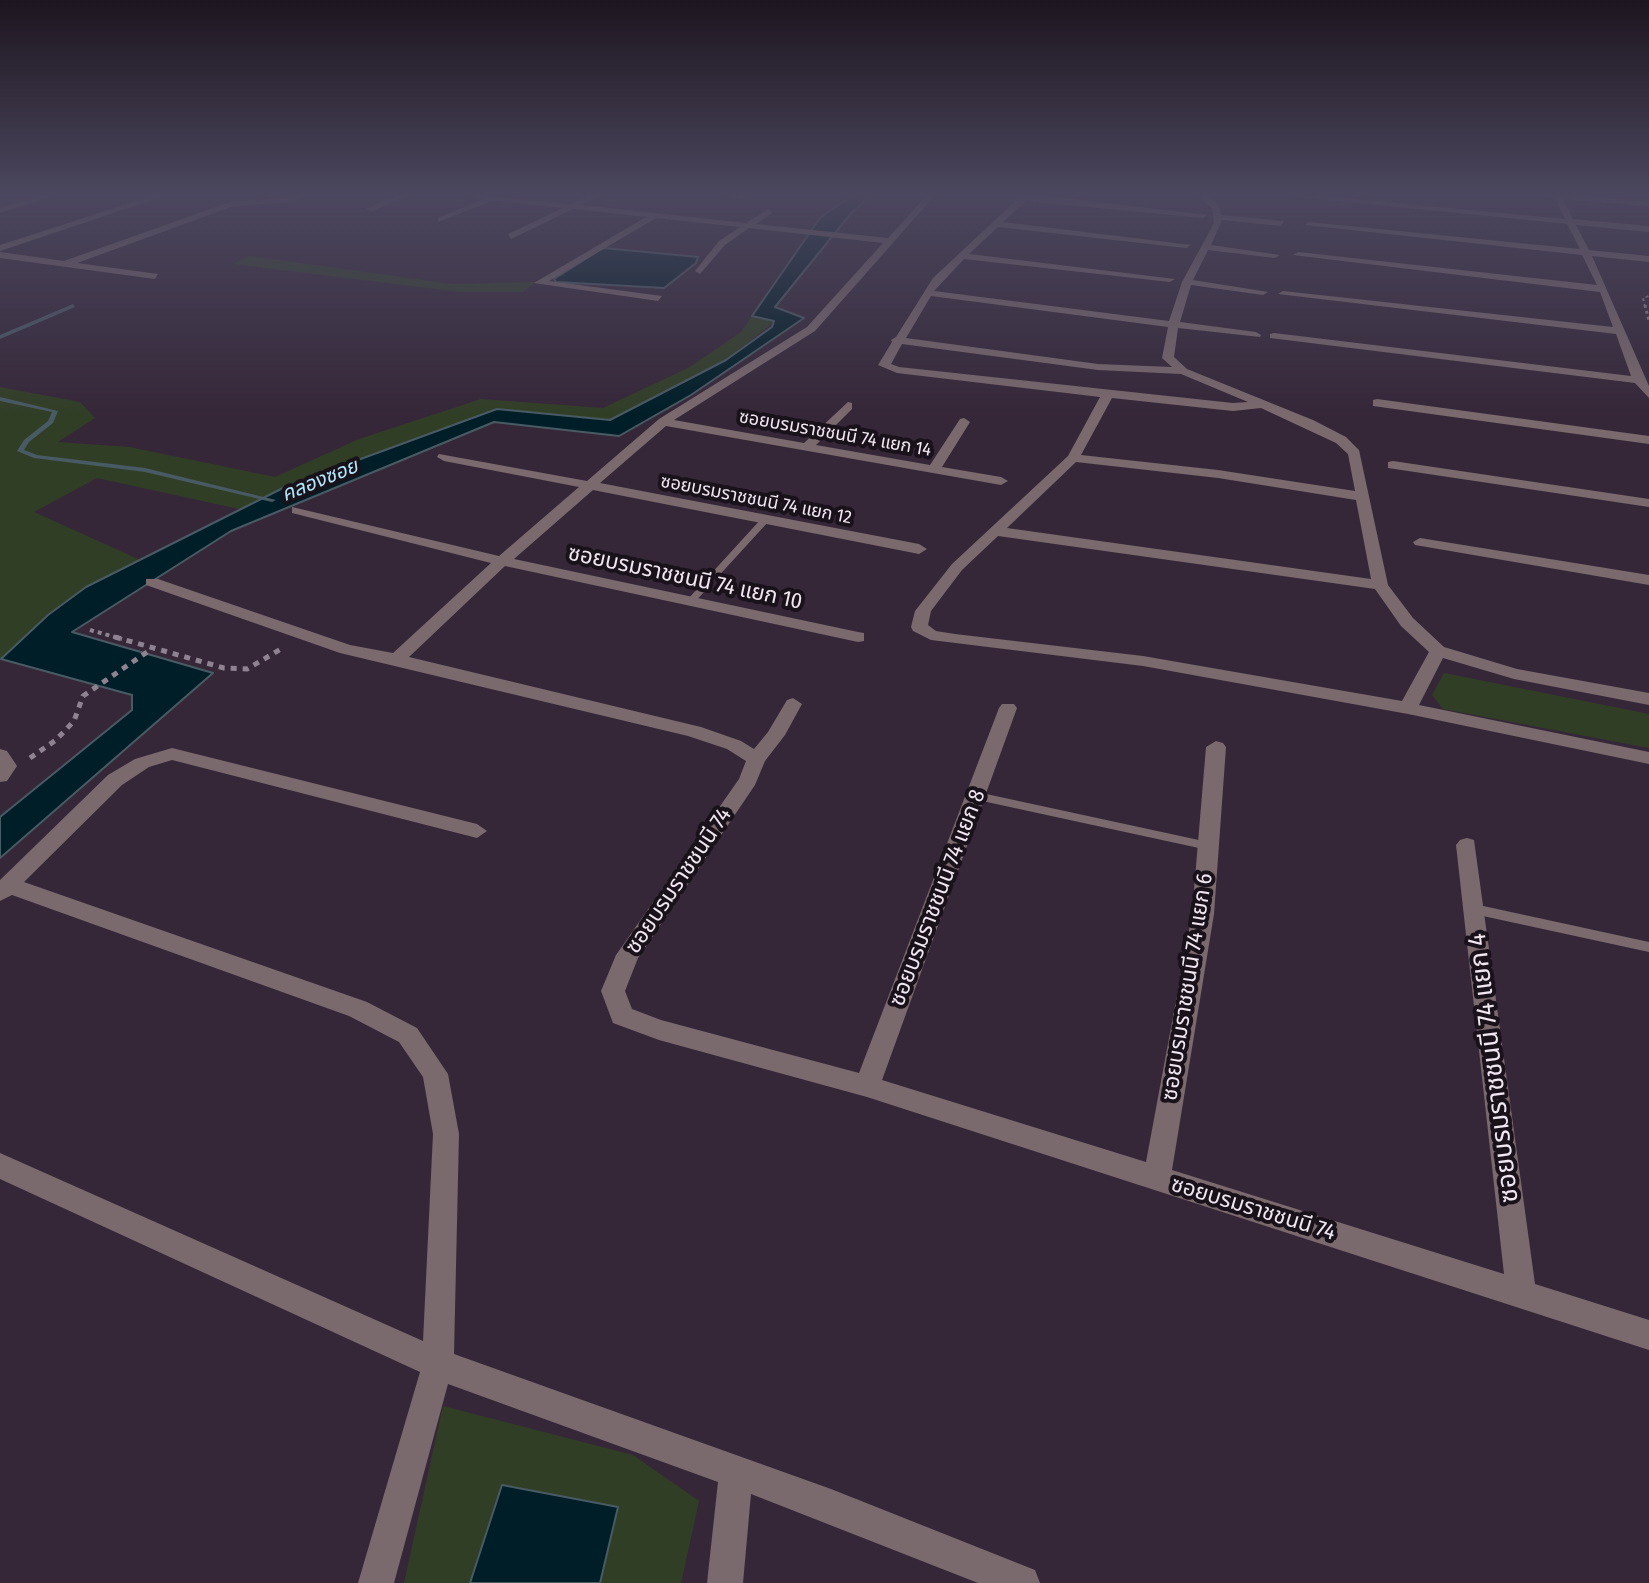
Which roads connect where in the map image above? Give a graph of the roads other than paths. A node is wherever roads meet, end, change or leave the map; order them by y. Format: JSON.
{"nodes":[{"id":1,"x":86,"y":267,"type":"edge"},
{"id":2,"x":567,"y":267,"type":"edge"},
{"id":3,"x":703,"y":267,"type":"edge"},
{"id":4,"x":866,"y":267,"type":"edge"},
{"id":5,"x":952,"y":267,"type":"edge"},
{"id":6,"x":1060,"y":267,"type":"edge"},
{"id":7,"x":1195,"y":267,"type":"edge"},
{"id":8,"x":1405,"y":267,"type":"edge"},
{"id":9,"x":1593,"y":267,"type":"edge"},
{"id":10,"x":700,"y":271,"type":"dead end"},
{"id":11,"x":155,"y":276,"type":"dead end"},
{"id":12,"x":1170,"y":279,"type":"dead end"},
{"id":13,"x":1187,"y":282,"type":"junction"},
{"id":14,"x":1604,"y":289,"type":"junction"},
{"id":15,"x":1263,"y":292,"type":"dead end"},
{"id":16,"x":927,"y":293,"type":"junction"},
{"id":17,"x":1283,"y":294,"type":"dead end"},
{"id":18,"x":658,"y":298,"type":"dead end"},
{"id":19,"x":1175,"y":324,"type":"junction"},
{"id":20,"x":1620,"y":331,"type":"junction"},
{"id":21,"x":1256,"y":335,"type":"dead end"},
{"id":22,"x":1274,"y":336,"type":"dead end"},
{"id":23,"x":896,"y":340,"type":"junction"},
{"id":24,"x":1183,"y":371,"type":"junction"},
{"id":25,"x":1639,"y":380,"type":"junction"},
{"id":26,"x":1108,"y":394,"type":"junction"},
{"id":27,"x":1649,"y":394,"type":"edge"},
{"id":28,"x":1377,"y":403,"type":"dead end"},
{"id":29,"x":1261,"y":404,"type":"junction"},
{"id":30,"x":848,"y":406,"type":"dead end"},
{"id":31,"x":663,"y":422,"type":"junction"},
{"id":32,"x":964,"y":422,"type":"dead end"},
{"id":33,"x":1649,"y":440,"type":"edge"},
{"id":34,"x":807,"y":447,"type":"junction"},
{"id":35,"x":444,"y":457,"type":"dead end"},
{"id":36,"x":1073,"y":458,"type":"junction"},
{"id":37,"x":1393,"y":465,"type":"dead end"},
{"id":38,"x":934,"y":469,"type":"junction"},
{"id":39,"x":1001,"y":481,"type":"dead end"},
{"id":40,"x":586,"y":487,"type":"junction"},
{"id":41,"x":1363,"y":497,"type":"junction"},
{"id":42,"x":1649,"y":503,"type":"edge"},
{"id":43,"x":297,"y":510,"type":"dead end"},
{"id":44,"x":765,"y":520,"type":"junction"},
{"id":45,"x":993,"y":531,"type":"junction"},
{"id":46,"x":1420,"y":542,"type":"dead end"},
{"id":47,"x":919,"y":549,"type":"dead end"},
{"id":48,"x":502,"y":561,"type":"junction"},
{"id":49,"x":1649,"y":580,"type":"edge"},
{"id":50,"x":152,"y":582,"type":"dead end"},
{"id":51,"x":1380,"y":585,"type":"junction"},
{"id":52,"x":690,"y":602,"type":"junction"},
{"id":53,"x":858,"y":637,"type":"dead end"},
{"id":54,"x":1438,"y":651,"type":"junction"},
{"id":55,"x":397,"y":659,"type":"junction"},
{"id":56,"x":1649,"y":699,"type":"edge"},
{"id":57,"x":793,"y":704,"type":"dead end"},
{"id":58,"x":1008,"y":708,"type":"dead end"},
{"id":59,"x":1408,"y":708,"type":"junction"},
{"id":60,"x":1216,"y":747,"type":"dead end"},
{"id":61,"x":0,"y":755,"type":"edge"},
{"id":62,"x":1649,"y":758,"type":"edge"},
{"id":63,"x":756,"y":759,"type":"junction"},
{"id":64,"x":0,"y":776,"type":"edge"},
{"id":65,"x":977,"y":796,"type":"junction"},
{"id":66,"x":477,"y":831,"type":"dead end"},
{"id":67,"x":1467,"y":845,"type":"dead end"},
{"id":68,"x":1208,"y":846,"type":"junction"},
{"id":69,"x":5,"y":889,"type":"edge"},
{"id":70,"x":1474,"y":909,"type":"junction"},
{"id":71,"x":1649,"y":947,"type":"edge"},
{"id":72,"x":867,"y":1086,"type":"junction"},
{"id":73,"x":0,"y":1166,"type":"edge"},
{"id":74,"x":1157,"y":1179,"type":"junction"},
{"id":75,"x":1521,"y":1292,"type":"junction"},
{"id":76,"x":1649,"y":1335,"type":"edge"},
{"id":77,"x":438,"y":1364,"type":"junction"},
{"id":78,"x":736,"y":1473,"type":"junction"},
{"id":79,"x":376,"y":1583,"type":"edge"},
{"id":80,"x":725,"y":1583,"type":"edge"},
{"id":81,"x":1022,"y":1583,"type":"edge"}],
"edges":[{"from":1,"to":11,"type":"street"},
{"from":2,"to":18,"type":"street"},
{"from":3,"to":10,"type":"street"},
{"from":4,"to":31,"type":"street"},
{"from":5,"to":16,"type":"street"},
{"from":6,"to":12,"type":"street"},
{"from":7,"to":13,"type":"street"},
{"from":8,"to":14,"type":"street"},
{"from":9,"to":14,"type":"street"},
{"from":13,"to":15,"type":"street"},
{"from":13,"to":19,"type":"street"},
{"from":14,"to":20,"type":"street"},
{"from":16,"to":19,"type":"street"},
{"from":16,"to":23,"type":"street"},
{"from":17,"to":20,"type":"street"},
{"from":19,"to":21,"type":"street"},
{"from":19,"to":24,"type":"street"},
{"from":20,"to":25,"type":"street"},
{"from":22,"to":25,"type":"street"},
{"from":23,"to":24,"type":"street"},
{"from":23,"to":26,"type":"street"},
{"from":24,"to":29,"type":"street"},
{"from":25,"to":27,"type":"street"},
{"from":26,"to":29,"type":"street"},
{"from":26,"to":36,"type":"street"},
{"from":28,"to":33,"type":"street"},
{"from":29,"to":41,"type":"street"},
{"from":30,"to":34,"type":"street"},
{"from":31,"to":34,"type":"street","name":"ซอยบรมราชชนนี 74 แยก 14"},
{"from":31,"to":40,"type":"street"},
{"from":32,"to":38,"type":"street"},
{"from":34,"to":38,"type":"street","name":"ซอยบรมราชชนนี 74 แยก 14"},
{"from":35,"to":40,"type":"street","name":"ซอยบรมราชชนนี 74 แยก 12"},
{"from":36,"to":41,"type":"street"},
{"from":36,"to":45,"type":"street"},
{"from":37,"to":42,"type":"street"},
{"from":38,"to":39,"type":"street","name":"ซอยบรมราชชนนี 74 แยก 14"},
{"from":40,"to":44,"type":"street","name":"ซอยบรมราชชนนี 74 แยก 12"},
{"from":40,"to":48,"type":"street"},
{"from":41,"to":51,"type":"street"},
{"from":43,"to":48,"type":"street","name":"ซอยบรมราชชนนี 74 แยก 10"},
{"from":44,"to":47,"type":"street","name":"ซอยบรมราชชนนี 74 แยก 12"},
{"from":44,"to":52,"type":"lane"},
{"from":45,"to":51,"type":"street"},
{"from":45,"to":59,"type":"street"},
{"from":46,"to":49,"type":"street"},
{"from":48,"to":52,"type":"street","name":"ซอยบรมราชชนนี 74 แยก 10"},
{"from":48,"to":55,"type":"street"},
{"from":50,"to":55,"type":"street"},
{"from":51,"to":54,"type":"street"},
{"from":52,"to":53,"type":"street","name":"ซอยบรมราชชนนี 74 แยก 10"},
{"from":54,"to":56,"type":"street"},
{"from":54,"to":59,"type":"street"},
{"from":55,"to":63,"type":"street"},
{"from":57,"to":63,"type":"street","name":"ซอยบรมราชชนนี 74"},
{"from":58,"to":65,"type":"street","name":"ซอยบรมราชชนนี 74 แยก 8"},
{"from":59,"to":62,"type":"street"},
{"from":60,"to":68,"type":"street","name":"ซอยบรมราชชนนี 74 แยก 6"},
{"from":61,"to":64,"type":"street"},
{"from":63,"to":72,"type":"street","name":"ซอยบรมราชชนนี 74"},
{"from":65,"to":68,"type":"lane"},
{"from":65,"to":72,"type":"street","name":"ซอยบรมราชชนนี 74 แยก 8"},
{"from":66,"to":69,"type":"street"},
{"from":67,"to":70,"type":"street","name":"ซอยบรมราชชนนี 74 แยก 4"},
{"from":68,"to":74,"type":"street","name":"ซอยบรมราชชนนี 74 แยก 6"},
{"from":69,"to":77,"type":"street"},
{"from":70,"to":71,"type":"lane"},
{"from":70,"to":75,"type":"street","name":"ซอยบรมราชชนนี 74 แยก 4"},
{"from":72,"to":74,"type":"street","name":"ซอยบรมราชชนนี 74"},
{"from":73,"to":77,"type":"street"},
{"from":74,"to":75,"type":"street","name":"ซอยบรมราชชนนี 74"},
{"from":75,"to":76,"type":"street","name":"ซอยบรมราชชนนี 74"},
{"from":77,"to":78,"type":"street"},
{"from":77,"to":79,"type":"street"},
{"from":78,"to":80,"type":"street"},
{"from":78,"to":81,"type":"street"}]}
